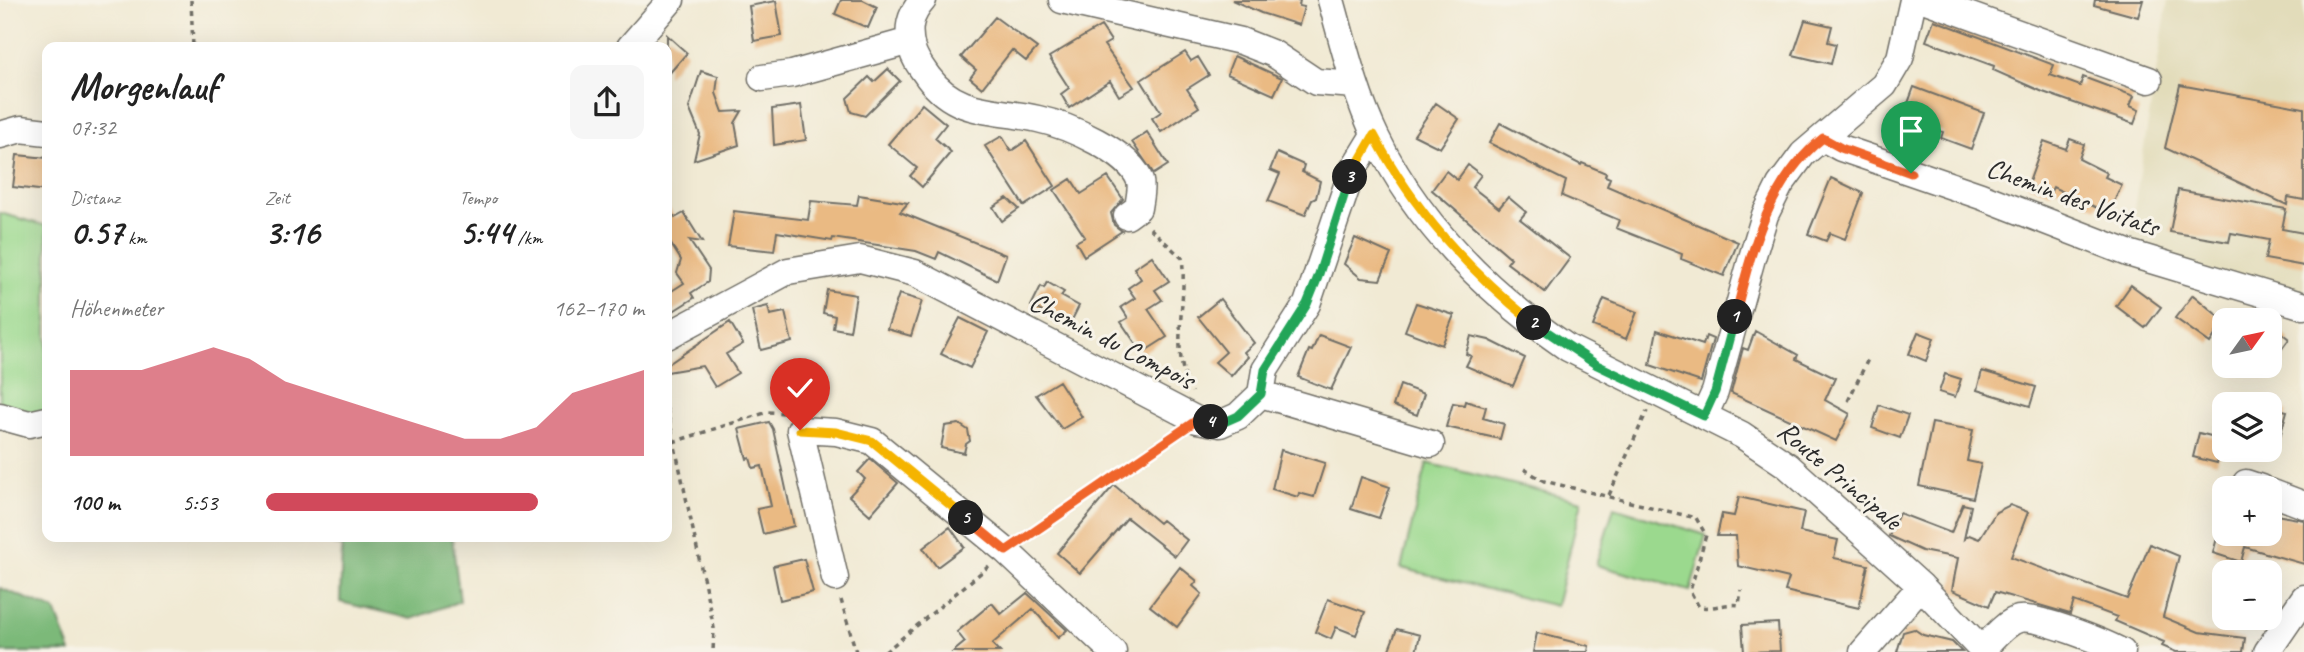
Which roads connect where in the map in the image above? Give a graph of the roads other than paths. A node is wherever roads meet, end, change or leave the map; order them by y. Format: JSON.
{"nodes":[{"id":1,"x":671,"y":0,"type":"edge"},
{"id":2,"x":923,"y":0,"type":"edge"},
{"id":3,"x":1062,"y":0,"type":"edge"},
{"id":4,"x":1331,"y":0,"type":"edge"},
{"id":5,"x":1913,"y":0,"type":"edge"},
{"id":6,"x":1926,"y":0,"type":"edge"},
{"id":7,"x":911,"y":41,"type":"junction"},
{"id":8,"x":634,"y":42,"type":"edge"},
{"id":9,"x":762,"y":78,"type":"dead end"},
{"id":10,"x":2150,"y":80,"type":"dead end"},
{"id":11,"x":1355,"y":85,"type":"junction"},
{"id":12,"x":42,"y":131,"type":"edge"},
{"id":13,"x":0,"y":135,"type":"edge"},
{"id":14,"x":1374,"y":135,"type":"junction"},
{"id":15,"x":1823,"y":138,"type":"junction"},
{"id":16,"x":1133,"y":212,"type":"road end"},
{"id":17,"x":2304,"y":306,"type":"edge"},
{"id":18,"x":672,"y":333,"type":"edge"},
{"id":19,"x":1261,"y":394,"type":"junction"},
{"id":20,"x":1716,"y":402,"type":"junction"},
{"id":21,"x":0,"y":416,"type":"edge"},
{"id":22,"x":42,"y":421,"type":"edge"},
{"id":23,"x":1431,"y":444,"type":"dead end"},
{"id":24,"x":2282,"y":497,"type":"edge"},
{"id":25,"x":2304,"y":505,"type":"edge"},
{"id":26,"x":835,"y":579,"type":"road end"},
{"id":27,"x":1921,"y":586,"type":"junction"},
{"id":28,"x":2304,"y":598,"type":"edge"},
{"id":29,"x":1983,"y":651,"type":"edge"},
{"id":30,"x":1113,"y":652,"type":"edge"},
{"id":31,"x":1863,"y":652,"type":"edge"},
{"id":32,"x":2122,"y":652,"type":"edge"},
{"id":33,"x":2267,"y":652,"type":"edge"}],
"edges":[{"from":1,"to":8,"type":"street"},
{"from":2,"to":7,"type":"street"},
{"from":3,"to":11,"type":"street"},
{"from":4,"to":11,"type":"street","name":"Route Principale"},
{"from":5,"to":15,"type":"street"},
{"from":6,"to":10,"type":"street"},
{"from":7,"to":9,"type":"street"},
{"from":7,"to":16,"type":"street"},
{"from":11,"to":14,"type":"street","name":"Route Principale"},
{"from":12,"to":13,"type":"street"},
{"from":14,"to":19,"type":"street"},
{"from":14,"to":20,"type":"street","name":"Route Principale"},
{"from":15,"to":17,"type":"street","name":"Chemin des Voitats"},
{"from":15,"to":20,"type":"street"},
{"from":18,"to":19,"type":"street","name":"Chemin du Compois"},
{"from":19,"to":23,"type":"street"},
{"from":20,"to":27,"type":"street","name":"Route Principale"},
{"from":21,"to":22,"type":"street"},
{"from":24,"to":25,"type":"street"},
{"from":26,"to":30,"type":"street"},
{"from":27,"to":29,"type":"street","name":"Route Principale"},
{"from":27,"to":31,"type":"street"},
{"from":28,"to":33,"type":"street"},
{"from":29,"to":32,"type":"street"}]}
